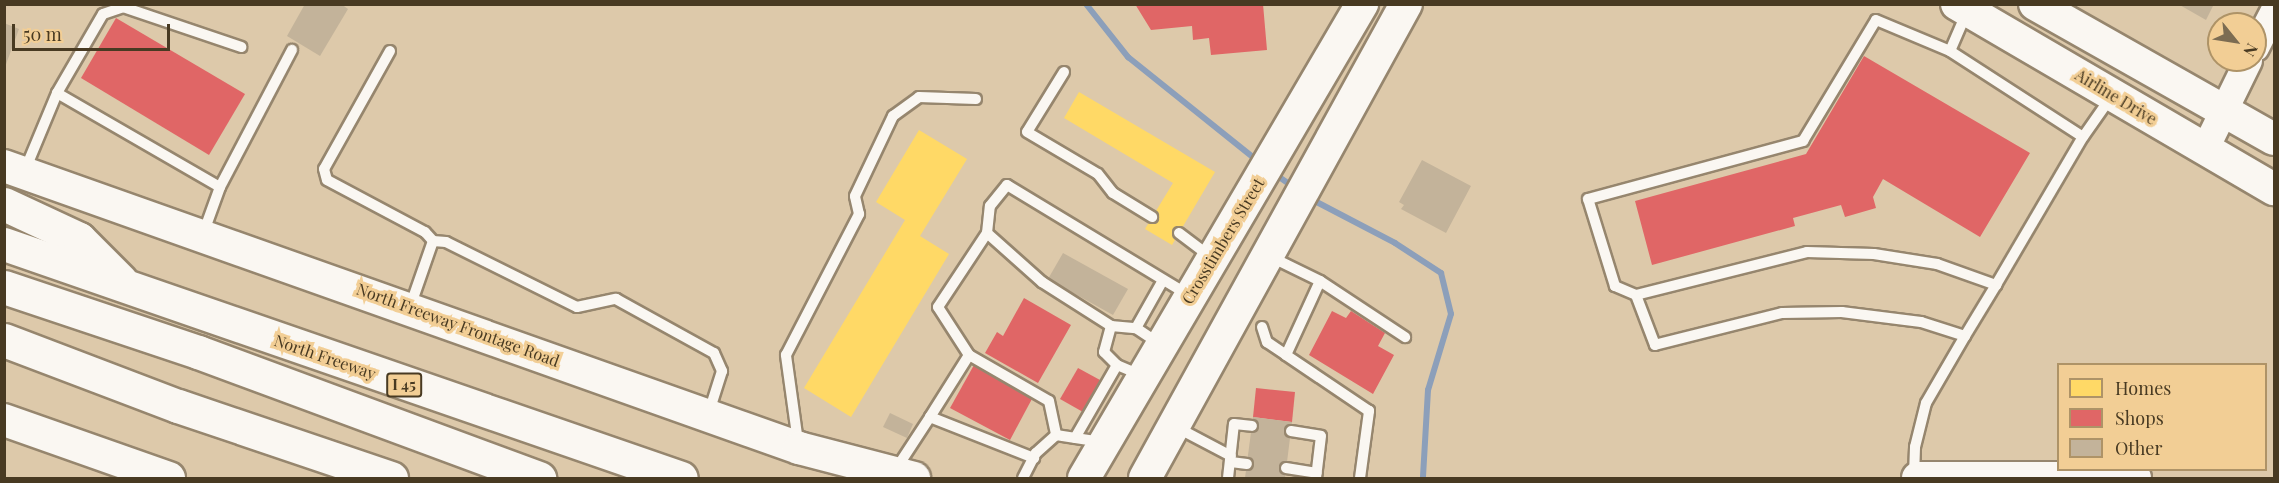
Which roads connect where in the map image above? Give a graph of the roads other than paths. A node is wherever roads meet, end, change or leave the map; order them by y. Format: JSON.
{"nodes":[{"id":1,"x":1362,"y":4,"type":"edge"},
{"id":2,"x":1406,"y":4,"type":"edge"},
{"id":3,"x":2036,"y":4,"type":"edge"},
{"id":4,"x":1962,"y":8,"type":"edge"},
{"id":5,"x":2274,"y":10,"type":"edge"},
{"id":6,"x":2267,"y":24,"type":"edge"},
{"id":7,"x":1342,"y":39,"type":"junction"},
{"id":8,"x":240,"y":47,"type":"dead end"},
{"id":9,"x":292,"y":50,"type":"dead end"},
{"id":10,"x":390,"y":51,"type":"dead end"},
{"id":11,"x":1950,"y":51,"type":"junction"},
{"id":12,"x":1377,"y":58,"type":"junction"},
{"id":13,"x":1064,"y":72,"type":"dead end"},
{"id":14,"x":2242,"y":72,"type":"edge"},
{"id":15,"x":57,"y":93,"type":"junction"},
{"id":16,"x":2112,"y":95,"type":"junction"},
{"id":17,"x":976,"y":99,"type":"dead end"},
{"id":18,"x":2223,"y":110,"type":"junction"},
{"id":19,"x":2083,"y":137,"type":"junction"},
{"id":20,"x":2274,"y":139,"type":"edge"},
{"id":21,"x":2204,"y":150,"type":"junction"},
{"id":22,"x":14,"y":169,"type":"edge"},
{"id":23,"x":220,"y":188,"type":"junction"},
{"id":24,"x":2274,"y":189,"type":"edge"},
{"id":25,"x":4,"y":204,"type":"edge"},
{"id":26,"x":1152,"y":217,"type":"dead end"},
{"id":27,"x":987,"y":232,"type":"junction"},
{"id":28,"x":1179,"y":233,"type":"dead end"},
{"id":29,"x":203,"y":235,"type":"junction"},
{"id":30,"x":433,"y":241,"type":"junction"},
{"id":31,"x":4,"y":244,"type":"edge"},
{"id":32,"x":1276,"y":244,"type":"junction"},
{"id":33,"x":1213,"y":258,"type":"junction"},
{"id":34,"x":4,"y":272,"type":"edge"},
{"id":35,"x":1163,"y":280,"type":"junction"},
{"id":36,"x":1320,"y":281,"type":"junction"},
{"id":37,"x":1252,"y":284,"type":"junction"},
{"id":38,"x":1996,"y":285,"type":"junction"},
{"id":39,"x":4,"y":287,"type":"edge"},
{"id":40,"x":128,"y":288,"type":"junction"},
{"id":41,"x":1636,"y":295,"type":"junction"},
{"id":42,"x":1190,"y":296,"type":"junction"},
{"id":43,"x":410,"y":307,"type":"junction"},
{"id":44,"x":1111,"y":326,"type":"junction"},
{"id":45,"x":1262,"y":327,"type":"dead end"},
{"id":46,"x":1149,"y":336,"type":"junction"},
{"id":47,"x":1965,"y":336,"type":"junction"},
{"id":48,"x":1406,"y":337,"type":"dead end"},
{"id":49,"x":4,"y":340,"type":"edge"},
{"id":50,"x":198,"y":352,"type":"junction"},
{"id":51,"x":969,"y":355,"type":"junction"},
{"id":52,"x":1286,"y":355,"type":"junction"},
{"id":53,"x":1130,"y":371,"type":"junction"},
{"id":54,"x":708,"y":415,"type":"junction"},
{"id":55,"x":930,"y":417,"type":"junction"},
{"id":56,"x":5,"y":424,"type":"edge"},
{"id":57,"x":1175,"y":426,"type":"junction"},
{"id":58,"x":1252,"y":426,"type":"dead end"},
{"id":59,"x":1291,"y":430,"type":"dead end"},
{"id":60,"x":1056,"y":435,"type":"junction"},
{"id":61,"x":1090,"y":441,"type":"junction"},
{"id":62,"x":799,"y":448,"type":"junction"},
{"id":63,"x":1034,"y":458,"type":"junction"},
{"id":64,"x":1231,"y":459,"type":"junction"},
{"id":65,"x":1247,"y":464,"type":"dead end"},
{"id":66,"x":1286,"y":468,"type":"dead end"},
{"id":67,"x":904,"y":476,"type":"edge"},
{"id":68,"x":1317,"y":476,"type":"edge"},
{"id":69,"x":170,"y":478,"type":"edge"},
{"id":70,"x":391,"y":478,"type":"edge"},
{"id":71,"x":539,"y":478,"type":"edge"},
{"id":72,"x":681,"y":478,"type":"edge"},
{"id":73,"x":1023,"y":478,"type":"edge"},
{"id":74,"x":1084,"y":478,"type":"edge"},
{"id":75,"x":1145,"y":478,"type":"edge"},
{"id":76,"x":1228,"y":478,"type":"edge"},
{"id":77,"x":1360,"y":478,"type":"edge"},
{"id":78,"x":1916,"y":478,"type":"edge"},
{"id":79,"x":2135,"y":478,"type":"edge"}],
"edges":[{"from":1,"to":7,"type":"main road","name":"Crosstimbers Street"},
{"from":2,"to":12,"type":"main road"},
{"from":3,"to":18,"type":"main road"},
{"from":4,"to":11,"type":"lane"},
{"from":4,"to":16,"type":"main road","name":"Airline Drive"},
{"from":5,"to":6,"type":"street"},
{"from":7,"to":12,"type":"main road"},
{"from":7,"to":33,"type":"main road","name":"Crosstimbers Street"},
{"from":8,"to":15,"type":"lane"},
{"from":9,"to":23,"type":"lane"},
{"from":10,"to":30,"type":"lane"},
{"from":11,"to":19,"type":"lane"},
{"from":11,"to":41,"type":"lane"},
{"from":12,"to":32,"type":"main road"},
{"from":13,"to":26,"type":"lane"},
{"from":14,"to":18,"type":"street"},
{"from":15,"to":22,"type":"lane"},
{"from":15,"to":23,"type":"lane"},
{"from":16,"to":19,"type":"lane"},
{"from":16,"to":21,"type":"main road","name":"Airline Drive"},
{"from":17,"to":62,"type":"lane"},
{"from":18,"to":20,"type":"main road"},
{"from":18,"to":21,"type":"street"},
{"from":19,"to":38,"type":"lane"},
{"from":21,"to":24,"type":"main road","name":"Airline Drive"},
{"from":22,"to":29,"type":"main road","name":"North Freeway Frontage Road"},
{"from":23,"to":29,"type":"lane"},
{"from":25,"to":40,"type":"highway"},
{"from":27,"to":35,"type":"lane"},
{"from":27,"to":44,"type":"lane"},
{"from":27,"to":51,"type":"lane"},
{"from":28,"to":33,"type":"lane"},
{"from":29,"to":43,"type":"main road","name":"North Freeway Frontage Road"},
{"from":30,"to":43,"type":"lane"},
{"from":30,"to":54,"type":"lane"},
{"from":31,"to":40,"type":"highway","name":"North Freeway","number":"I 45"},
{"from":32,"to":36,"type":"lane"},
{"from":32,"to":37,"type":"main road"},
{"from":33,"to":37,"type":"main road"},
{"from":33,"to":42,"type":"main road","name":"Crosstimbers Street"},
{"from":34,"to":50,"type":"highway"},
{"from":35,"to":42,"type":"lane"},
{"from":35,"to":46,"type":"lane"},
{"from":36,"to":48,"type":"lane"},
{"from":36,"to":52,"type":"lane"},
{"from":37,"to":57,"type":"main road"},
{"from":38,"to":41,"type":"lane"},
{"from":38,"to":47,"type":"lane"},
{"from":39,"to":50,"type":"highway"},
{"from":40,"to":72,"type":"highway","name":"North Freeway","number":"I 45"},
{"from":41,"to":47,"type":"lane"},
{"from":42,"to":46,"type":"main road","name":"Crosstimbers Street"},
{"from":43,"to":54,"type":"main road","name":"North Freeway Frontage Road"},
{"from":44,"to":46,"type":"lane"},
{"from":44,"to":53,"type":"lane"},
{"from":45,"to":52,"type":"lane"},
{"from":46,"to":53,"type":"main road","name":"Crosstimbers Street"},
{"from":47,"to":78,"type":"lane"},
{"from":49,"to":70,"type":"highway"},
{"from":50,"to":71,"type":"highway"},
{"from":51,"to":55,"type":"lane"},
{"from":51,"to":60,"type":"lane"},
{"from":52,"to":77,"type":"lane"},
{"from":53,"to":61,"type":"main road","name":"Crosstimbers Street"},
{"from":54,"to":62,"type":"main road","name":"North Freeway Frontage Road"},
{"from":55,"to":63,"type":"lane"},
{"from":55,"to":67,"type":"lane"},
{"from":56,"to":69,"type":"main road"},
{"from":57,"to":64,"type":"lane"},
{"from":57,"to":75,"type":"main road"},
{"from":58,"to":64,"type":"lane"},
{"from":59,"to":68,"type":"lane"},
{"from":60,"to":61,"type":"lane"},
{"from":60,"to":63,"type":"lane"},
{"from":61,"to":74,"type":"main road","name":"Crosstimbers Street"},
{"from":62,"to":67,"type":"main road","name":"North Freeway Frontage Road"},
{"from":63,"to":73,"type":"lane"},
{"from":64,"to":65,"type":"lane"},
{"from":64,"to":76,"type":"lane"},
{"from":66,"to":68,"type":"lane"},
{"from":78,"to":79,"type":"main road"}]}
